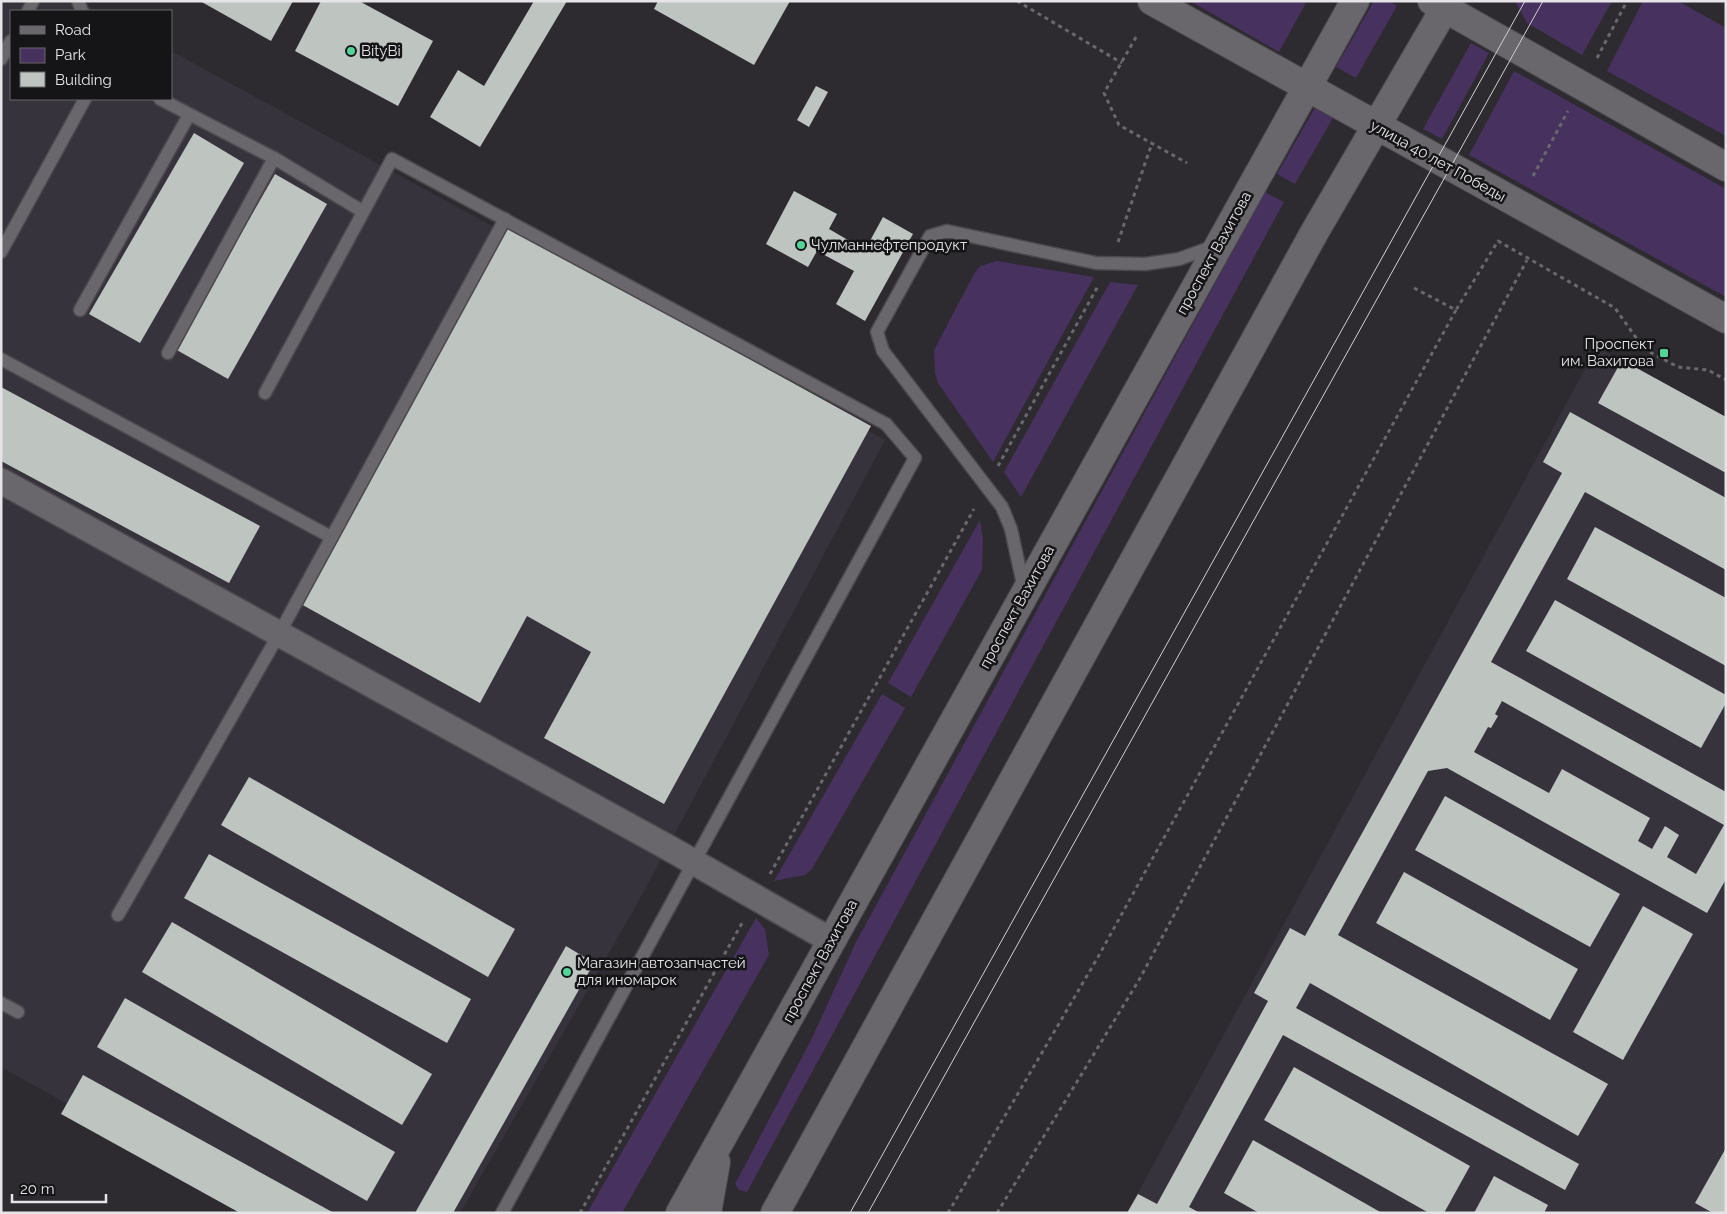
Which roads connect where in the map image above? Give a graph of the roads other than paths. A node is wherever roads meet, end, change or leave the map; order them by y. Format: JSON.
{"nodes":[{"id":1,"x":1152,"y":1,"type":"edge"},
{"id":2,"x":1355,"y":1,"type":"edge"},
{"id":3,"x":1442,"y":4,"type":"edge"},
{"id":4,"x":10,"y":43,"type":"edge"},
{"id":5,"x":1,"y":59,"type":"edge"},
{"id":6,"x":1306,"y":88,"type":"junction"},
{"id":7,"x":84,"y":100,"type":"edge"},
{"id":8,"x":162,"y":100,"type":"edge"},
{"id":9,"x":189,"y":115,"type":"junction"},
{"id":10,"x":1375,"y":126,"type":"junction"},
{"id":11,"x":274,"y":158,"type":"junction"},
{"id":12,"x":1726,"y":166,"type":"edge"},
{"id":13,"x":362,"y":211,"type":"junction"},
{"id":14,"x":505,"y":219,"type":"junction"},
{"id":15,"x":1220,"y":244,"type":"junction"},
{"id":16,"x":1,"y":252,"type":"edge"},
{"id":17,"x":80,"y":310,"type":"dead end"},
{"id":18,"x":1726,"y":319,"type":"edge"},
{"id":19,"x":168,"y":353,"type":"dead end"},
{"id":20,"x":1,"y":358,"type":"edge"},
{"id":21,"x":265,"y":393,"type":"dead end"},
{"id":22,"x":1,"y":481,"type":"edge"},
{"id":23,"x":332,"y":537,"type":"junction"},
{"id":24,"x":1025,"y":593,"type":"junction"},
{"id":25,"x":279,"y":634,"type":"junction"},
{"id":26,"x":694,"y":862,"type":"junction"},
{"id":27,"x":118,"y":915,"type":"dead end"},
{"id":28,"x":832,"y":941,"type":"junction"},
{"id":29,"x":1,"y":1003,"type":"edge"},
{"id":30,"x":18,"y":1012,"type":"dead end"},
{"id":31,"x":720,"y":1141,"type":"junction"},
{"id":32,"x":791,"y":1184,"type":"junction"},
{"id":33,"x":502,"y":1213,"type":"edge"},
{"id":34,"x":680,"y":1213,"type":"edge"},
{"id":35,"x":707,"y":1213,"type":"edge"},
{"id":36,"x":761,"y":1213,"type":"edge"},
{"id":37,"x":775,"y":1213,"type":"edge"}],
"edges":[{"from":1,"to":6,"type":"main road","name":"улица 40 лет Победы"},
{"from":2,"to":6,"type":"main road","name":"проспект Вахитова"},
{"from":3,"to":10,"type":"main road"},
{"from":3,"to":12,"type":"main road"},
{"from":4,"to":5,"type":"lane"},
{"from":6,"to":10,"type":"main road","name":"улица 40 лет Победы"},
{"from":6,"to":15,"type":"main road","name":"проспект Вахитова"},
{"from":7,"to":16,"type":"lane"},
{"from":8,"to":9,"type":"lane"},
{"from":9,"to":11,"type":"lane"},
{"from":9,"to":17,"type":"lane"},
{"from":10,"to":18,"type":"main road","name":"улица 40 лет Победы"},
{"from":10,"to":32,"type":"main road"},
{"from":11,"to":13,"type":"lane"},
{"from":11,"to":19,"type":"lane"},
{"from":13,"to":14,"type":"lane"},
{"from":13,"to":21,"type":"lane"},
{"from":14,"to":23,"type":"lane"},
{"from":14,"to":26,"type":"lane"},
{"from":15,"to":24,"type":"main road","name":"проспект Вахитова"},
{"from":15,"to":24,"type":"lane"},
{"from":20,"to":23,"type":"lane"},
{"from":22,"to":25,"type":"street"},
{"from":23,"to":25,"type":"lane"},
{"from":24,"to":28,"type":"main road","name":"проспект Вахитова"},
{"from":25,"to":26,"type":"street"},
{"from":25,"to":27,"type":"lane"},
{"from":26,"to":28,"type":"street"},
{"from":26,"to":33,"type":"lane"},
{"from":28,"to":31,"type":"main road","name":"проспект Вахитова"},
{"from":29,"to":30,"type":"lane"},
{"from":31,"to":34,"type":"main road","name":"проспект Вахитова"},
{"from":31,"to":35,"type":"main road"},
{"from":32,"to":36,"type":"main road"},
{"from":32,"to":37,"type":"main road"}]}
